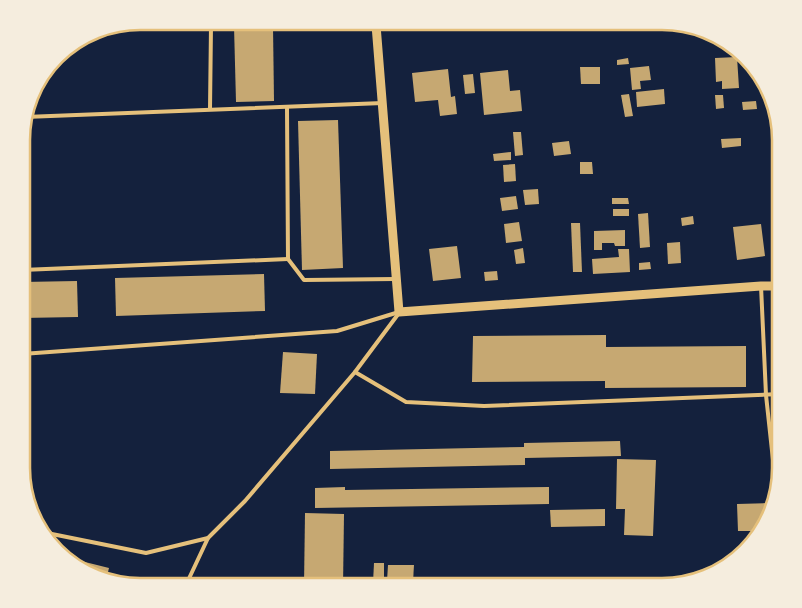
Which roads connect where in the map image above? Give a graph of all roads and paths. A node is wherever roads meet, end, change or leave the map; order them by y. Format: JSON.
{"nodes":[{"id":1,"x":211,"y":30,"type":"edge"},
{"id":2,"x":376,"y":30,"type":"edge"},
{"id":3,"x":383,"y":103,"type":"junction"},
{"id":4,"x":287,"y":108,"type":"junction"},
{"id":5,"x":210,"y":109,"type":"junction"},
{"id":6,"x":33,"y":115,"type":"edge"},
{"id":7,"x":288,"y":259,"type":"junction"},
{"id":8,"x":30,"y":270,"type":"edge"},
{"id":9,"x":397,"y":279,"type":"junction"},
{"id":10,"x":761,"y":286,"type":"junction"},
{"id":11,"x":772,"y":286,"type":"edge"},
{"id":12,"x":399,"y":312,"type":"junction"},
{"id":13,"x":30,"y":353,"type":"edge"},
{"id":14,"x":355,"y":372,"type":"junction"},
{"id":15,"x":766,"y":395,"type":"junction"},
{"id":16,"x":772,"y":395,"type":"edge"},
{"id":17,"x":772,"y":451,"type":"edge"},
{"id":18,"x":52,"y":534,"type":"edge"},
{"id":19,"x":208,"y":538,"type":"junction"},
{"id":20,"x":189,"y":578,"type":"edge"}],
"edges":[{"from":1,"to":5,"type":"lane"},
{"from":2,"to":3,"type":"street"},
{"from":3,"to":4,"type":"lane"},
{"from":3,"to":9,"type":"street"},
{"from":4,"to":5,"type":"lane"},
{"from":4,"to":7,"type":"lane"},
{"from":5,"to":6,"type":"lane"},
{"from":7,"to":8,"type":"lane"},
{"from":7,"to":9,"type":"lane"},
{"from":9,"to":12,"type":"street"},
{"from":10,"to":11,"type":"street"},
{"from":10,"to":12,"type":"street"},
{"from":10,"to":15,"type":"lane"},
{"from":12,"to":13,"type":"lane"},
{"from":12,"to":14,"type":"lane"},
{"from":14,"to":15,"type":"lane"},
{"from":14,"to":19,"type":"lane"},
{"from":15,"to":16,"type":"lane"},
{"from":15,"to":17,"type":"lane"},
{"from":18,"to":19,"type":"lane"},
{"from":19,"to":20,"type":"lane"}]}
